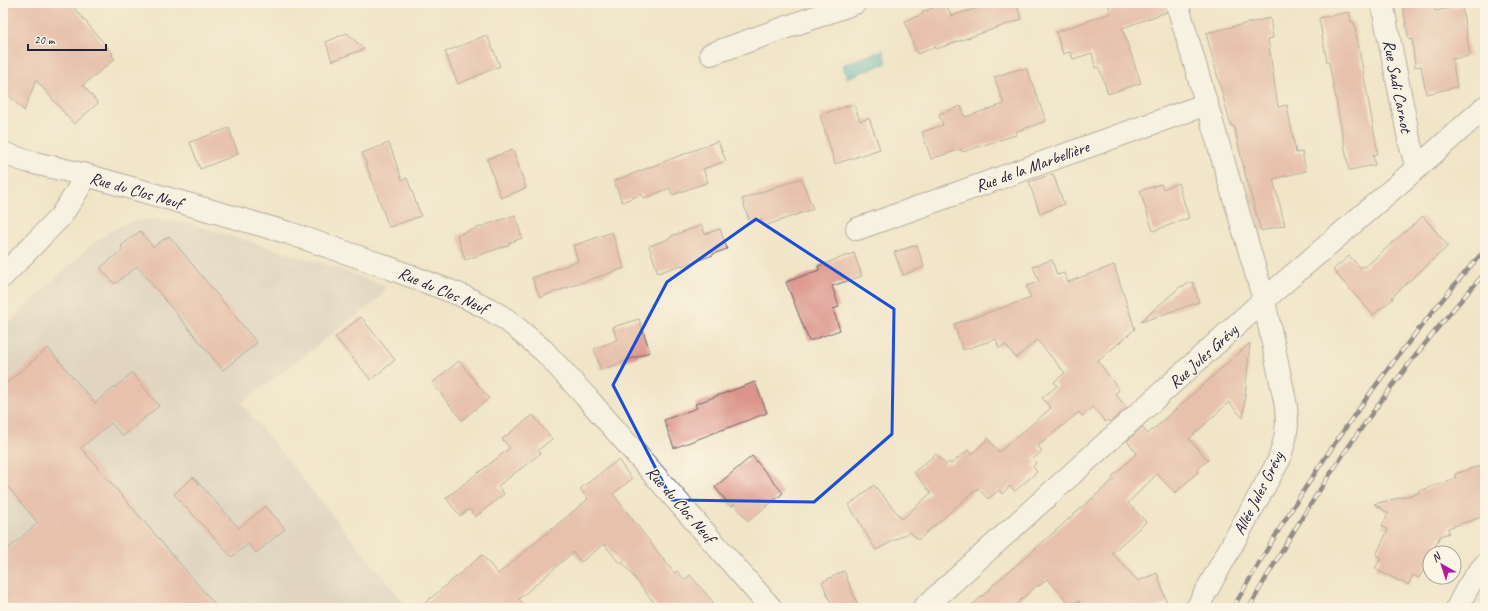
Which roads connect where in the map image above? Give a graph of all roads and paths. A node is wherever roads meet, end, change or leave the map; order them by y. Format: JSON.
{"nodes":[{"id":1,"x":855,"y":3,"type":"edge"},
{"id":2,"x":1177,"y":3,"type":"edge"},
{"id":3,"x":1382,"y":3,"type":"edge"},
{"id":4,"x":711,"y":54,"type":"dead end"},
{"id":5,"x":1207,"y":104,"type":"junction"},
{"id":6,"x":1485,"y":107,"type":"edge"},
{"id":7,"x":3,"y":153,"type":"edge"},
{"id":8,"x":1417,"y":168,"type":"junction"},
{"id":9,"x":86,"y":175,"type":"junction"},
{"id":10,"x":857,"y":229,"type":"dead end"},
{"id":11,"x":3,"y":276,"type":"edge"},
{"id":12,"x":1264,"y":300,"type":"junction"},
{"id":13,"x":1485,"y":565,"type":"edge"},
{"id":14,"x":771,"y":608,"type":"edge"},
{"id":15,"x":924,"y":608,"type":"edge"},
{"id":16,"x":1197,"y":608,"type":"edge"},
{"id":17,"x":1457,"y":608,"type":"edge"}],
"edges":[{"from":1,"to":4,"type":"street"},
{"from":2,"to":5,"type":"street"},
{"from":3,"to":8,"type":"street","name":"Rue Sadi Carnot"},
{"from":5,"to":10,"type":"street","name":"Rue de la Marbellière"},
{"from":5,"to":12,"type":"street"},
{"from":6,"to":8,"type":"street","name":"Rue Jules Grévy"},
{"from":7,"to":9,"type":"street","name":"Rue du Clos Neuf"},
{"from":8,"to":12,"type":"street","name":"Rue Jules Grévy"},
{"from":9,"to":11,"type":"street"},
{"from":9,"to":14,"type":"street","name":"Rue du Clos Neuf"},
{"from":12,"to":15,"type":"street","name":"Rue Jules Grévy"},
{"from":12,"to":16,"type":"street","name":"Allée Jules Grévy"},
{"from":13,"to":17,"type":"street"}]}
